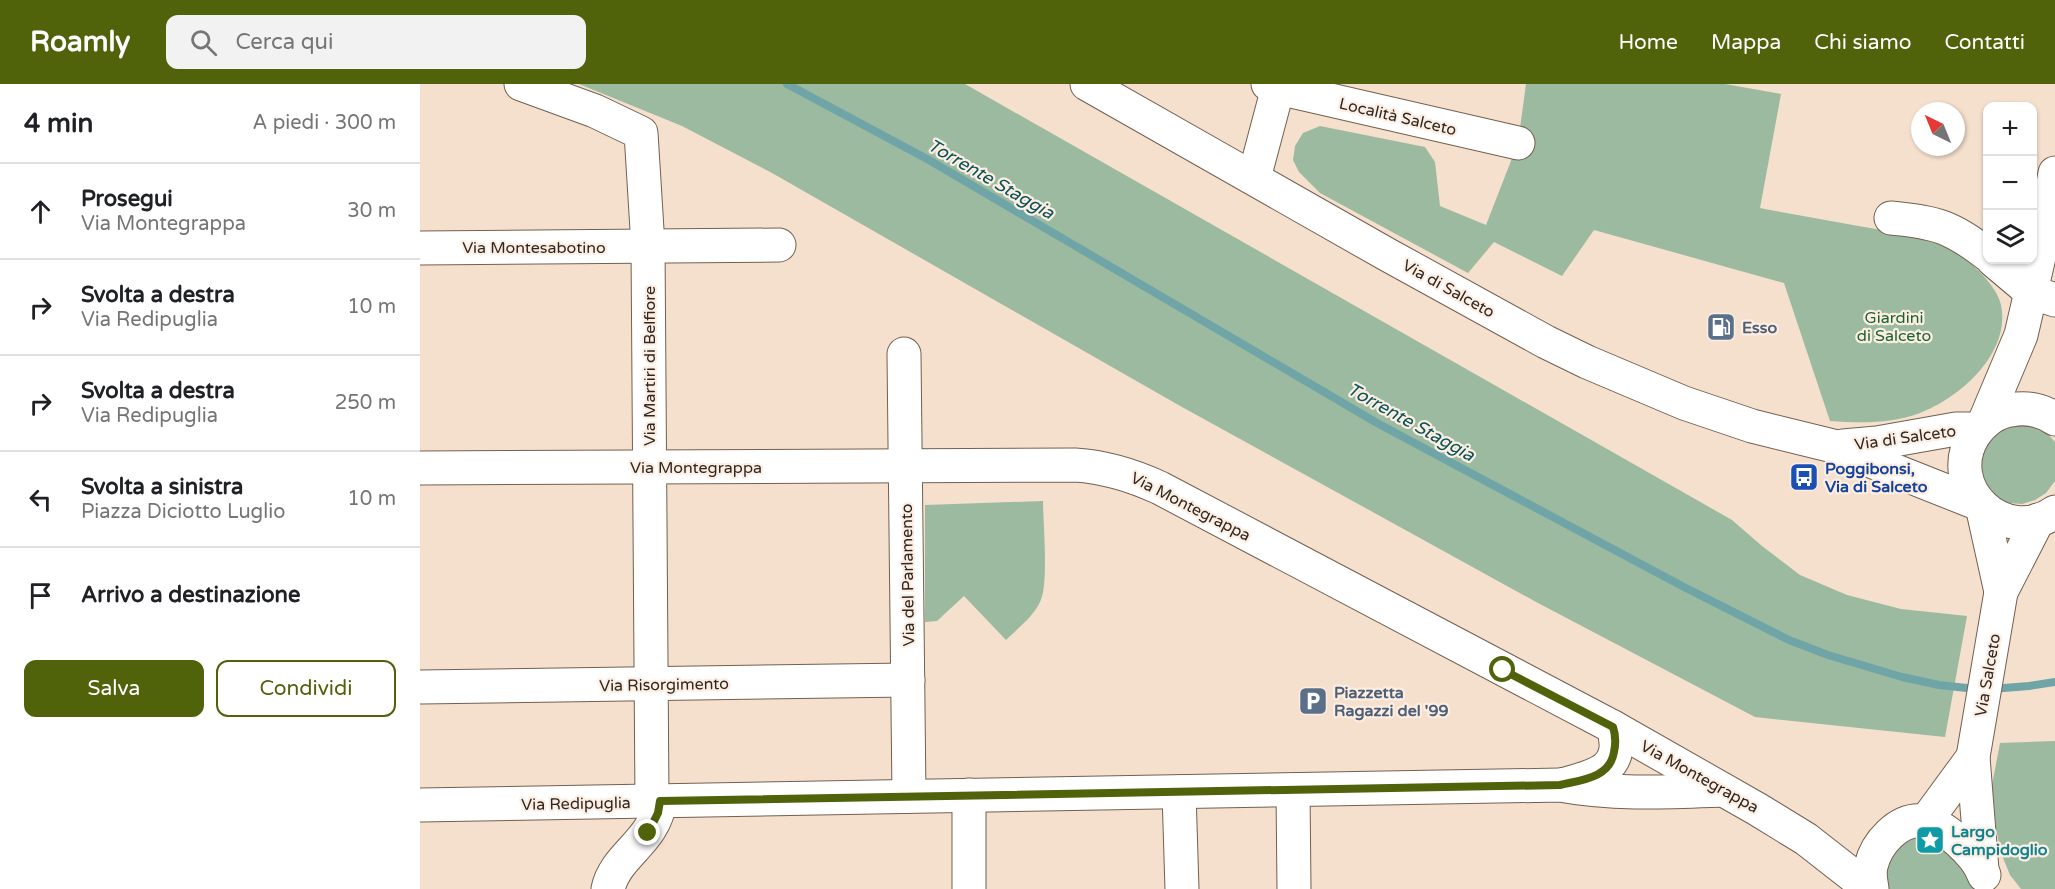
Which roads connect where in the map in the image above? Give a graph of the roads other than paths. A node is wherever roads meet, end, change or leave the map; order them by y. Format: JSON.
{"nodes":[{"id":1,"x":521,"y":84,"type":"edge"},
{"id":2,"x":1087,"y":84,"type":"edge"},
{"id":3,"x":1275,"y":85,"type":"edge"},
{"id":4,"x":1518,"y":143,"type":"dead end"},
{"id":5,"x":1254,"y":178,"type":"junction"},
{"id":6,"x":2054,"y":181,"type":"edge"},
{"id":7,"x":1891,"y":218,"type":"dead end"},
{"id":8,"x":778,"y":245,"type":"dead end"},
{"id":9,"x":648,"y":246,"type":"junction"},
{"id":10,"x":420,"y":248,"type":"edge"},
{"id":11,"x":1983,"y":251,"type":"edge"},
{"id":12,"x":1999,"y":264,"type":"edge"},
{"id":13,"x":2043,"y":296,"type":"edge"},
{"id":14,"x":904,"y":354,"type":"dead end"},
{"id":15,"x":2055,"y":419,"type":"edge"},
{"id":16,"x":1981,"y":426,"type":"junction"},
{"id":17,"x":1833,"y":446,"type":"junction"},
{"id":18,"x":905,"y":466,"type":"junction"},
{"id":19,"x":649,"y":467,"type":"junction"},
{"id":20,"x":420,"y":468,"type":"edge"},
{"id":21,"x":1980,"y":505,"type":"junction"},
{"id":22,"x":2047,"y":516,"type":"edge"},
{"id":23,"x":2001,"y":592,"type":"junction"},
{"id":24,"x":908,"y":680,"type":"junction"},
{"id":25,"x":651,"y":684,"type":"junction"},
{"id":26,"x":420,"y":687,"type":"edge"},
{"id":27,"x":1613,"y":727,"type":"junction"},
{"id":28,"x":1973,"y":757,"type":"junction"},
{"id":29,"x":1560,"y":785,"type":"junction"},
{"id":30,"x":1293,"y":790,"type":"junction"},
{"id":31,"x":1723,"y":790,"type":"junction"},
{"id":32,"x":1179,"y":792,"type":"junction"},
{"id":33,"x":969,"y":795,"type":"junction"},
{"id":34,"x":909,"y":796,"type":"junction"},
{"id":35,"x":656,"y":801,"type":"junction"},
{"id":36,"x":420,"y":806,"type":"edge"},
{"id":37,"x":1926,"y":821,"type":"junction"},
{"id":38,"x":1988,"y":882,"type":"edge"},
{"id":39,"x":608,"y":889,"type":"edge"},
{"id":40,"x":969,"y":889,"type":"edge"},
{"id":41,"x":1182,"y":889,"type":"edge"},
{"id":42,"x":1294,"y":889,"type":"edge"},
{"id":43,"x":1871,"y":889,"type":"edge"}],
"edges":[{"from":1,"to":9,"type":"street","name":"Via Martiri di Belfiore"},
{"from":2,"to":5,"type":"street","name":"Via di Salceto"},
{"from":3,"to":4,"type":"street","name":"Località Salceto"},
{"from":3,"to":5,"type":"street","name":"Località Salceto"},
{"from":5,"to":17,"type":"street","name":"Via di Salceto"},
{"from":6,"to":13,"type":"street"},
{"from":7,"to":11,"type":"street"},
{"from":8,"to":9,"type":"street","name":"Via Montesabotino"},
{"from":9,"to":10,"type":"street","name":"Via Montesabotino"},
{"from":9,"to":19,"type":"street","name":"Via Martiri di Belfiore"},
{"from":12,"to":13,"type":"street"},
{"from":13,"to":16,"type":"street"},
{"from":14,"to":18,"type":"street","name":"Via del Parlamento"},
{"from":15,"to":16,"type":"street"},
{"from":16,"to":17,"type":"street","name":"Via di Salceto"},
{"from":16,"to":21,"type":"street","name":"Via Salceto"},
{"from":17,"to":21,"type":"street","name":"Via di Salceto"},
{"from":18,"to":19,"type":"street","name":"Via Montegrappa"},
{"from":18,"to":24,"type":"street","name":"Via del Parlamento"},
{"from":18,"to":27,"type":"street","name":"Via Montegrappa"},
{"from":19,"to":20,"type":"street","name":"Via Montegrappa"},
{"from":19,"to":25,"type":"street","name":"Via Martiri di Belfiore"},
{"from":21,"to":22,"type":"street","name":"Via di Salceto"},
{"from":21,"to":23,"type":"street","name":"Via Salceto"},
{"from":22,"to":23,"type":"street","name":"Via Salceto"},
{"from":23,"to":28,"type":"street","name":"Via Salceto"},
{"from":24,"to":25,"type":"street","name":"Via Risorgimento"},
{"from":24,"to":34,"type":"street","name":"Via del Parlamento"},
{"from":25,"to":26,"type":"street","name":"Via Risorgimento"},
{"from":25,"to":35,"type":"street","name":"Via Martiri di Belfiore"},
{"from":27,"to":29,"type":"street","name":"Via Redipuglia"},
{"from":27,"to":31,"type":"street","name":"Via Montegrappa"},
{"from":28,"to":37,"type":"street","name":"Via Salceto"},
{"from":28,"to":38,"type":"street","name":"Via Salceto"},
{"from":29,"to":30,"type":"street","name":"Via Redipuglia"},
{"from":29,"to":31,"type":"street","name":"Via Redipuglia"},
{"from":30,"to":32,"type":"street","name":"Via Redipuglia"},
{"from":30,"to":42,"type":"street"},
{"from":31,"to":43,"type":"street","name":"Via Montegrappa"},
{"from":32,"to":33,"type":"street","name":"Via Redipuglia"},
{"from":32,"to":41,"type":"street"},
{"from":33,"to":34,"type":"street","name":"Via Redipuglia"},
{"from":33,"to":40,"type":"street"},
{"from":34,"to":35,"type":"street","name":"Via Redipuglia"},
{"from":35,"to":36,"type":"street","name":"Via Redipuglia"},
{"from":35,"to":39,"type":"street","name":"Via Martiri di Belfiore"},
{"from":37,"to":38,"type":"street"},
{"from":37,"to":43,"type":"street"}]}
